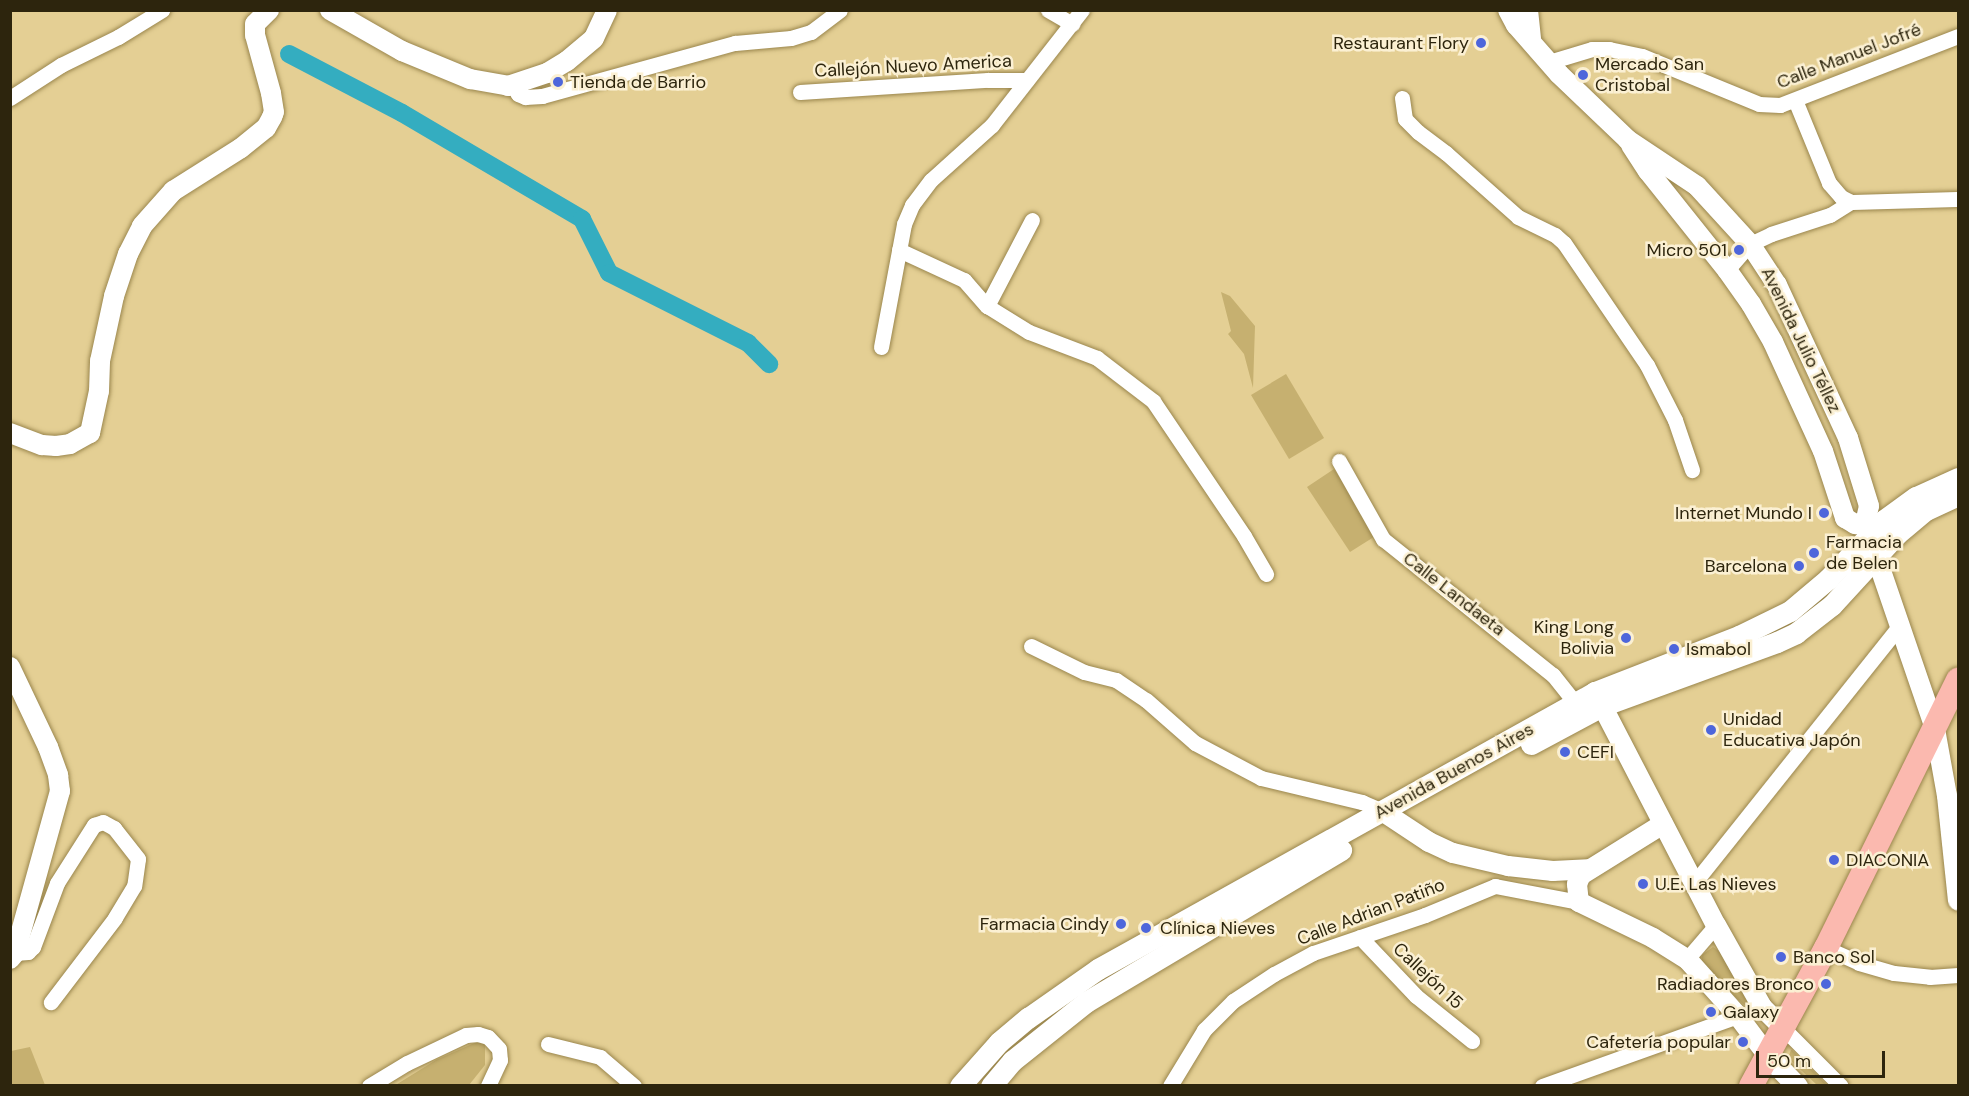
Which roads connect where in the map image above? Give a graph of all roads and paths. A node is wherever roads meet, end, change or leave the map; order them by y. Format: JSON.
{"nodes":[{"id":1,"x":162,"y":10,"type":"edge"},
{"id":2,"x":269,"y":10,"type":"edge"},
{"id":3,"x":330,"y":10,"type":"edge"},
{"id":4,"x":607,"y":10,"type":"edge"},
{"id":5,"x":840,"y":10,"type":"edge"},
{"id":6,"x":1048,"y":10,"type":"edge"},
{"id":7,"x":1082,"y":10,"type":"edge"},
{"id":8,"x":1508,"y":10,"type":"edge"},
{"id":9,"x":1528,"y":10,"type":"edge"},
{"id":10,"x":1072,"y":24,"type":"junction"},
{"id":11,"x":1959,"y":36,"type":"edge"},
{"id":12,"x":1531,"y":39,"type":"junction"},
{"id":13,"x":1549,"y":62,"type":"junction"},
{"id":14,"x":1027,"y":81,"type":"junction"},
{"id":15,"x":513,"y":86,"type":"junction"},
{"id":16,"x":800,"y":92,"type":"dead end"},
{"id":17,"x":10,"y":98,"type":"edge"},
{"id":18,"x":1402,"y":98,"type":"dead end"},
{"id":19,"x":1795,"y":100,"type":"junction"},
{"id":20,"x":1628,"y":140,"type":"junction"},
{"id":21,"x":1959,"y":199,"type":"edge"},
{"id":22,"x":1851,"y":202,"type":"junction"},
{"id":23,"x":1032,"y":220,"type":"dead end"},
{"id":24,"x":1750,"y":244,"type":"junction"},
{"id":25,"x":899,"y":250,"type":"junction"},
{"id":26,"x":1727,"y":270,"type":"junction"},
{"id":27,"x":987,"y":306,"type":"junction"},
{"id":28,"x":1798,"y":328,"type":"junction"},
{"id":29,"x":1773,"y":342,"type":"junction"},
{"id":30,"x":881,"y":348,"type":"dead end"},
{"id":31,"x":1824,"y":383,"type":"junction"},
{"id":32,"x":1798,"y":396,"type":"junction"},
{"id":33,"x":10,"y":433,"type":"edge"},
{"id":34,"x":1848,"y":438,"type":"junction"},
{"id":35,"x":1823,"y":451,"type":"junction"},
{"id":36,"x":1339,"y":461,"type":"dead end"},
{"id":37,"x":1692,"y":470,"type":"dead end"},
{"id":38,"x":1959,"y":478,"type":"edge"},
{"id":39,"x":1959,"y":495,"type":"edge"},
{"id":40,"x":1867,"y":531,"type":"junction"},
{"id":41,"x":1876,"y":559,"type":"junction"},
{"id":42,"x":1266,"y":574,"type":"dead end"},
{"id":43,"x":1901,"y":624,"type":"junction"},
{"id":44,"x":1031,"y":646,"type":"dead end"},
{"id":45,"x":10,"y":667,"type":"edge"},
{"id":46,"x":1959,"y":680,"type":"edge"},
{"id":47,"x":1589,"y":704,"type":"junction"},
{"id":48,"x":1935,"y":729,"type":"junction"},
{"id":49,"x":1389,"y":815,"type":"junction"},
{"id":50,"x":1663,"y":824,"type":"junction"},
{"id":51,"x":1588,"y":869,"type":"junction"},
{"id":52,"x":1695,"y":882,"type":"junction"},
{"id":53,"x":1959,"y":900,"type":"edge"},
{"id":54,"x":1580,"y":902,"type":"junction"},
{"id":55,"x":1716,"y":925,"type":"junction"},
{"id":56,"x":1360,"y":937,"type":"junction"},
{"id":57,"x":1826,"y":948,"type":"junction"},
{"id":58,"x":13,"y":956,"type":"edge"},
{"id":59,"x":1687,"y":959,"type":"junction"},
{"id":60,"x":1959,"y":975,"type":"edge"},
{"id":61,"x":51,"y":1002,"type":"dead end"},
{"id":62,"x":1738,"y":1016,"type":"junction"},
{"id":63,"x":1782,"y":1027,"type":"junction"},
{"id":64,"x":1472,"y":1041,"type":"dead end"},
{"id":65,"x":548,"y":1044,"type":"dead end"},
{"id":66,"x":1768,"y":1056,"type":"junction"},
{"id":67,"x":369,"y":1086,"type":"edge"},
{"id":68,"x":488,"y":1086,"type":"edge"},
{"id":69,"x":634,"y":1086,"type":"edge"},
{"id":70,"x":960,"y":1086,"type":"edge"},
{"id":71,"x":991,"y":1086,"type":"edge"},
{"id":72,"x":1170,"y":1086,"type":"edge"},
{"id":73,"x":1542,"y":1086,"type":"edge"},
{"id":74,"x":1751,"y":1086,"type":"edge"},
{"id":75,"x":1797,"y":1086,"type":"edge"},
{"id":76,"x":1841,"y":1086,"type":"edge"}],
"edges":[{"from":1,"to":17,"type":"street"},
{"from":2,"to":33,"type":"street"},
{"from":3,"to":15,"type":"street"},
{"from":4,"to":15,"type":"street"},
{"from":5,"to":15,"type":"street"},
{"from":6,"to":10,"type":"street"},
{"from":7,"to":10,"type":"street"},
{"from":8,"to":12,"type":"street","name":"Avenida Julio Téllez"},
{"from":9,"to":12,"type":"street"},
{"from":10,"to":14,"type":"street"},
{"from":11,"to":19,"type":"street","name":"Calle Manuel Jofré"},
{"from":12,"to":13,"type":"street","name":"Avenida Julio Téllez"},
{"from":13,"to":19,"type":"street","name":"Calle Manuel Jofré"},
{"from":13,"to":20,"type":"street","name":"Avenida Julio Téllez"},
{"from":14,"to":16,"type":"street","name":"Callejón Nuevo America"},
{"from":14,"to":25,"type":"street"},
{"from":18,"to":37,"type":"street"},
{"from":19,"to":22,"type":"street"},
{"from":20,"to":24,"type":"street","name":"Avenida Julio Téllez"},
{"from":20,"to":26,"type":"street","name":"Avenida Julio Téllez"},
{"from":21,"to":22,"type":"street"},
{"from":22,"to":24,"type":"street"},
{"from":23,"to":27,"type":"street"},
{"from":24,"to":26,"type":"street"},
{"from":24,"to":28,"type":"street","name":"Avenida Julio Téllez"},
{"from":25,"to":27,"type":"street"},
{"from":25,"to":30,"type":"street"},
{"from":26,"to":29,"type":"street","name":"Avenida Julio Téllez"},
{"from":27,"to":42,"type":"street"},
{"from":28,"to":29,"type":"street"},
{"from":28,"to":31,"type":"street","name":"Avenida Julio Téllez"},
{"from":29,"to":32,"type":"street","name":"Avenida Julio Téllez"},
{"from":31,"to":32,"type":"street"},
{"from":31,"to":34,"type":"street","name":"Avenida Julio Téllez"},
{"from":32,"to":35,"type":"street","name":"Avenida Julio Téllez"},
{"from":34,"to":35,"type":"street"},
{"from":34,"to":40,"type":"street","name":"Avenida Julio Téllez"},
{"from":35,"to":40,"type":"street","name":"Avenida Julio Téllez"},
{"from":36,"to":47,"type":"street","name":"Calle Landaeta"},
{"from":38,"to":40,"type":"main road","name":"Avenida Buenos Aires"},
{"from":39,"to":41,"type":"main road","name":"Avenida Buenos Aires"},
{"from":40,"to":41,"type":"street","name":"Avenida Julio Téllez"},
{"from":40,"to":47,"type":"main road","name":"Avenida Buenos Aires"},
{"from":41,"to":43,"type":"street","name":"Avenida Julio Téllez"},
{"from":41,"to":47,"type":"main road","name":"Avenida Buenos Aires"},
{"from":43,"to":48,"type":"street","name":"Avenida Julio Téllez"},
{"from":43,"to":52,"type":"street"},
{"from":44,"to":49,"type":"street"},
{"from":45,"to":58,"type":"street"},
{"from":46,"to":48,"type":"main road"},
{"from":47,"to":49,"type":"main road","name":"Avenida Buenos Aires"},
{"from":47,"to":50,"type":"street","name":"Calle Landaeta"},
{"from":48,"to":53,"type":"street","name":"Avenida Julio Téllez"},
{"from":48,"to":57,"type":"main road"},
{"from":49,"to":51,"type":"street"},
{"from":49,"to":70,"type":"main road","name":"Avenida Buenos Aires"},
{"from":49,"to":71,"type":"main road","name":"Avenida Buenos Aires"},
{"from":50,"to":51,"type":"street"},
{"from":50,"to":52,"type":"street","name":"Calle Landaeta"},
{"from":51,"to":54,"type":"street"},
{"from":52,"to":55,"type":"street","name":"Calle Landaeta"},
{"from":54,"to":56,"type":"street","name":"Calle Adrian Patiño"},
{"from":54,"to":59,"type":"street"},
{"from":55,"to":59,"type":"street"},
{"from":55,"to":63,"type":"street","name":"Calle Landaeta"},
{"from":56,"to":64,"type":"street","name":"Callejón 15"},
{"from":56,"to":72,"type":"street","name":"Calle Adrian Patiño"},
{"from":57,"to":60,"type":"street"},
{"from":57,"to":63,"type":"main road"},
{"from":58,"to":61,"type":"street"},
{"from":59,"to":62,"type":"street"},
{"from":62,"to":66,"type":"street"},
{"from":62,"to":73,"type":"street"},
{"from":63,"to":66,"type":"main road"},
{"from":63,"to":76,"type":"street"},
{"from":65,"to":69,"type":"street"},
{"from":66,"to":74,"type":"main road"},
{"from":66,"to":75,"type":"main road"},
{"from":67,"to":68,"type":"street"}]}
